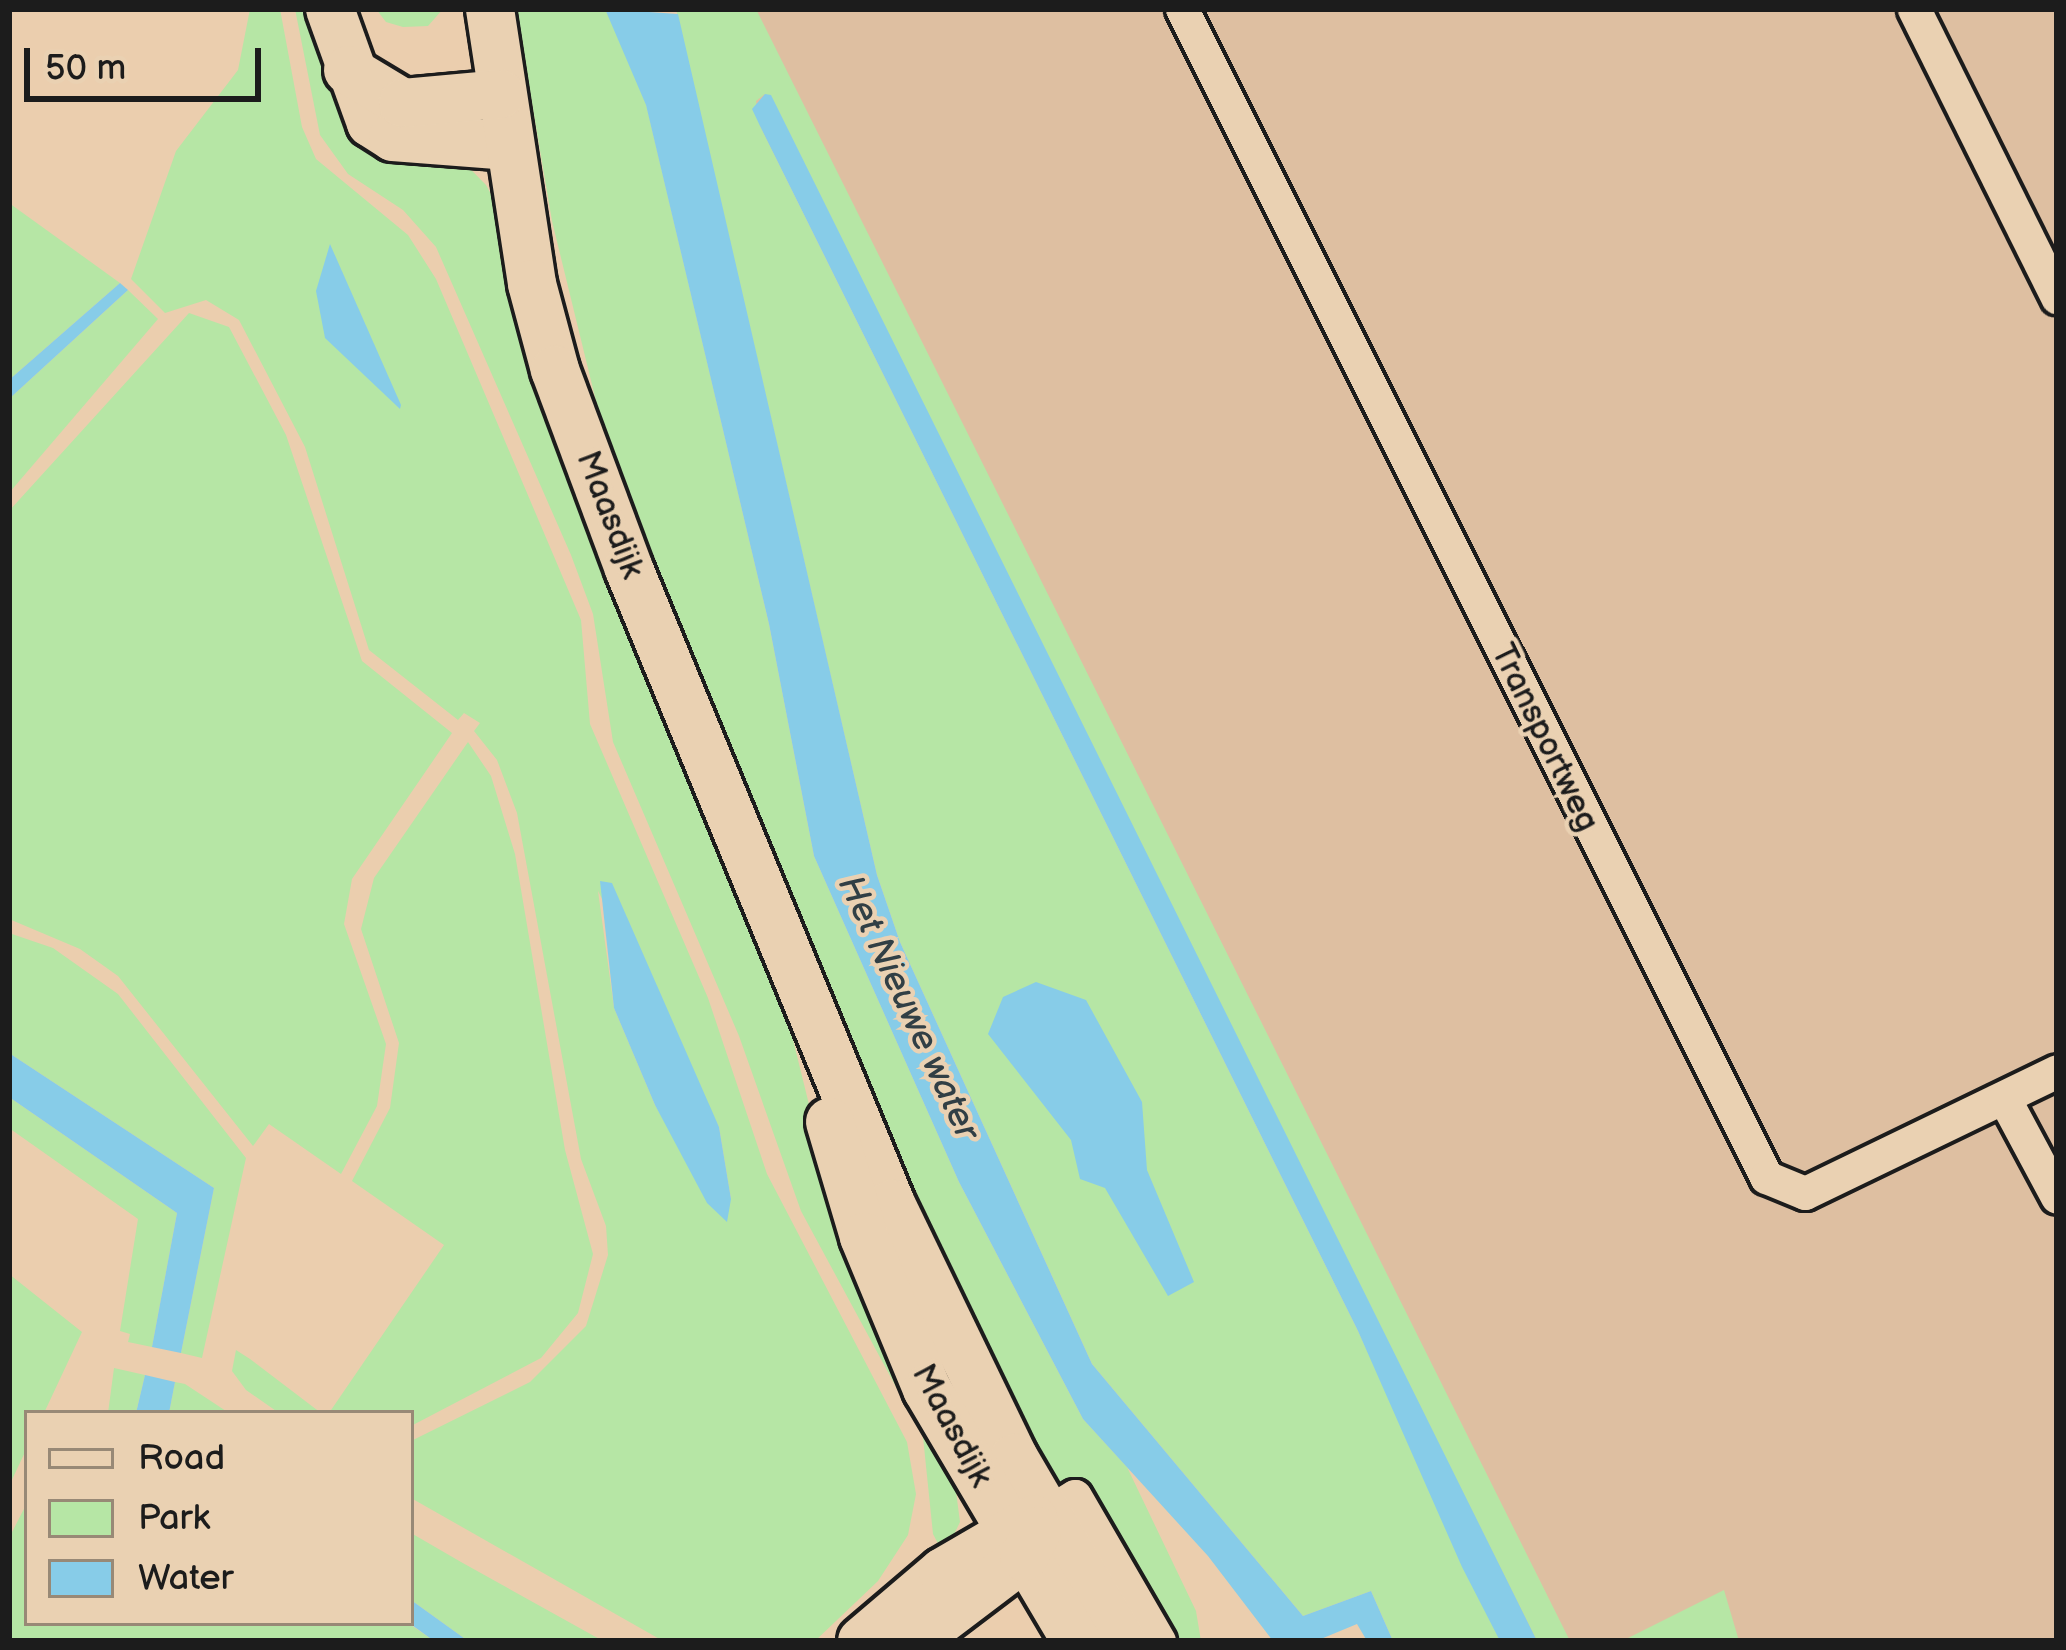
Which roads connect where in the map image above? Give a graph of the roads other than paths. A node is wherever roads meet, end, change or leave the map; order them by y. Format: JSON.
{"nodes":[{"id":1,"x":331,"y":9,"type":"edge"},
{"id":2,"x":490,"y":9,"type":"edge"},
{"id":3,"x":1182,"y":9,"type":"edge"},
{"id":4,"x":1914,"y":9,"type":"edge"},
{"id":5,"x":348,"y":70,"type":"junction"},
{"id":6,"x":501,"y":94,"type":"junction"},
{"id":7,"x":507,"y":146,"type":"junction"},
{"id":8,"x":2057,"y":297,"type":"edge"},
{"id":9,"x":2057,"y":1071,"type":"edge"},
{"id":10,"x":2004,"y":1097,"type":"junction"},
{"id":11,"x":2057,"y":1197,"type":"edge"},
{"id":12,"x":1025,"y":1534,"type":"junction"},
{"id":13,"x":862,"y":1641,"type":"edge"},
{"id":14,"x":913,"y":1641,"type":"edge"},
{"id":15,"x":1076,"y":1641,"type":"edge"},
{"id":16,"x":1121,"y":1641,"type":"edge"},
{"id":17,"x":1159,"y":1641,"type":"edge"}],
"edges":[{"from":1,"to":5,"type":"main road"},
{"from":2,"to":6,"type":"main road","name":"Maasdijk"},
{"from":3,"to":10,"type":"street","name":"Transportweg"},
{"from":4,"to":8,"type":"street"},
{"from":5,"to":6,"type":"main road"},
{"from":5,"to":7,"type":"main road"},
{"from":6,"to":7,"type":"main road","name":"Maasdijk"},
{"from":7,"to":12,"type":"main road","name":"Maasdijk"},
{"from":9,"to":10,"type":"street","name":"Transportweg"},
{"from":10,"to":11,"type":"street"},
{"from":12,"to":13,"type":"main road"},
{"from":12,"to":14,"type":"main road"},
{"from":12,"to":15,"type":"main road","name":"Maasdijk"},
{"from":12,"to":16,"type":"main road","name":"Maasdijk"},
{"from":12,"to":17,"type":"street"}]}
